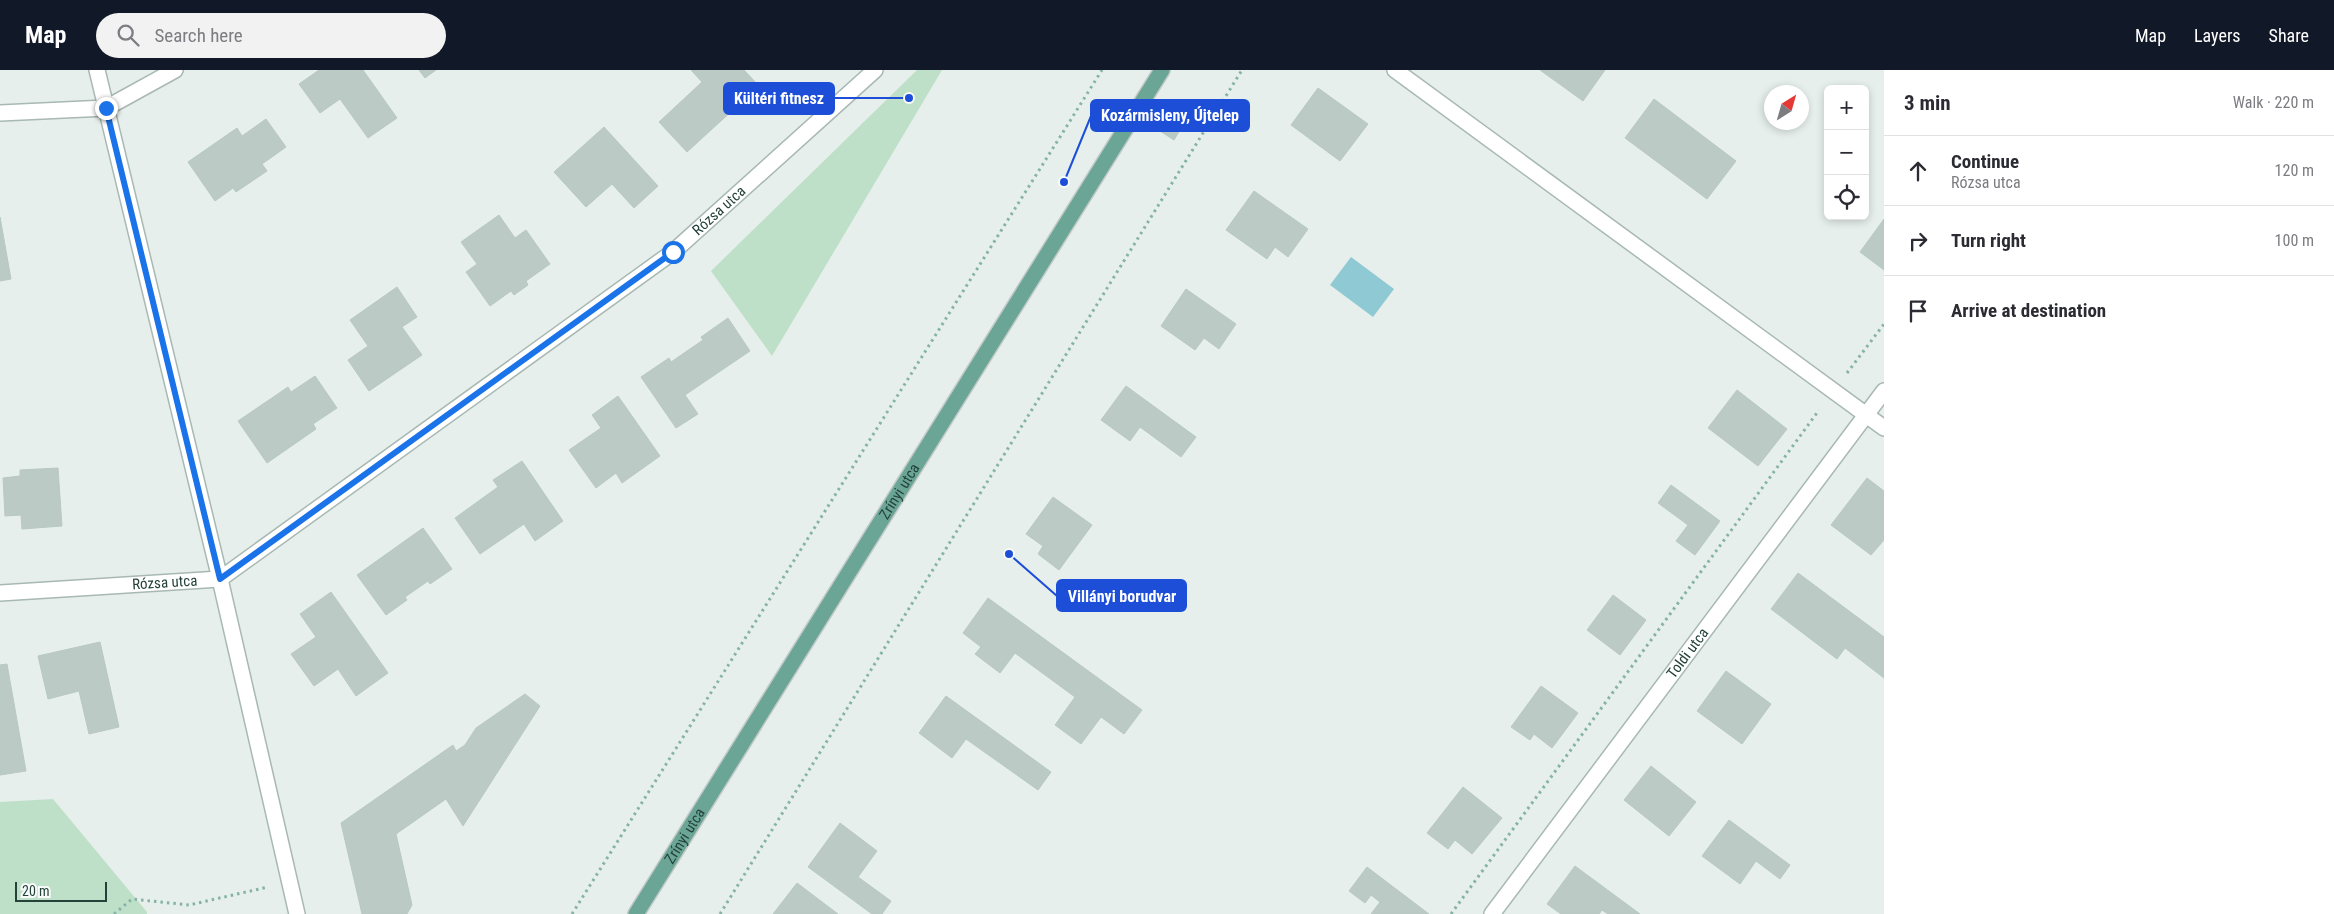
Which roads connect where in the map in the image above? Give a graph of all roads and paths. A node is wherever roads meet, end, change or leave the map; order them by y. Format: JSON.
{"nodes":[{"id":1,"x":97,"y":70,"type":"edge"},
{"id":2,"x":175,"y":70,"type":"edge"},
{"id":3,"x":875,"y":70,"type":"edge"},
{"id":4,"x":1102,"y":70,"type":"edge"},
{"id":5,"x":1162,"y":70,"type":"edge"},
{"id":6,"x":1242,"y":70,"type":"edge"},
{"id":7,"x":1395,"y":70,"type":"edge"},
{"id":8,"x":106,"y":108,"type":"junction"},
{"id":9,"x":0,"y":113,"type":"edge"},
{"id":10,"x":1884,"y":324,"type":"edge"},
{"id":11,"x":1834,"y":390,"type":"junction"},
{"id":12,"x":1884,"y":391,"type":"edge"},
{"id":13,"x":1867,"y":414,"type":"junction"},
{"id":14,"x":1884,"y":428,"type":"edge"},
{"id":15,"x":220,"y":579,"type":"junction"},
{"id":16,"x":0,"y":592,"type":"edge"},
{"id":17,"x":291,"y":882,"type":"junction"},
{"id":18,"x":114,"y":914,"type":"edge"},
{"id":19,"x":297,"y":914,"type":"edge"},
{"id":20,"x":572,"y":914,"type":"edge"},
{"id":21,"x":636,"y":914,"type":"edge"},
{"id":22,"x":720,"y":914,"type":"edge"},
{"id":23,"x":1451,"y":914,"type":"edge"},
{"id":24,"x":1492,"y":914,"type":"edge"}],
"edges":[{"from":1,"to":8,"type":"street"},
{"from":2,"to":8,"type":"street"},
{"from":3,"to":15,"type":"street","name":"Rózsa utca"},
{"from":4,"to":20,"type":"path"},
{"from":5,"to":21,"type":"main road","name":"Zrínyi utca"},
{"from":6,"to":22,"type":"path"},
{"from":7,"to":11,"type":"street"},
{"from":8,"to":9,"type":"street"},
{"from":8,"to":15,"type":"street"},
{"from":10,"to":11,"type":"path"},
{"from":11,"to":13,"type":"street"},
{"from":11,"to":23,"type":"path"},
{"from":12,"to":13,"type":"street","name":"Toldi utca"},
{"from":13,"to":14,"type":"street"},
{"from":13,"to":24,"type":"street","name":"Toldi utca"},
{"from":15,"to":16,"type":"street","name":"Rózsa utca"},
{"from":15,"to":17,"type":"street"},
{"from":17,"to":18,"type":"path"},
{"from":17,"to":19,"type":"street"}]}
